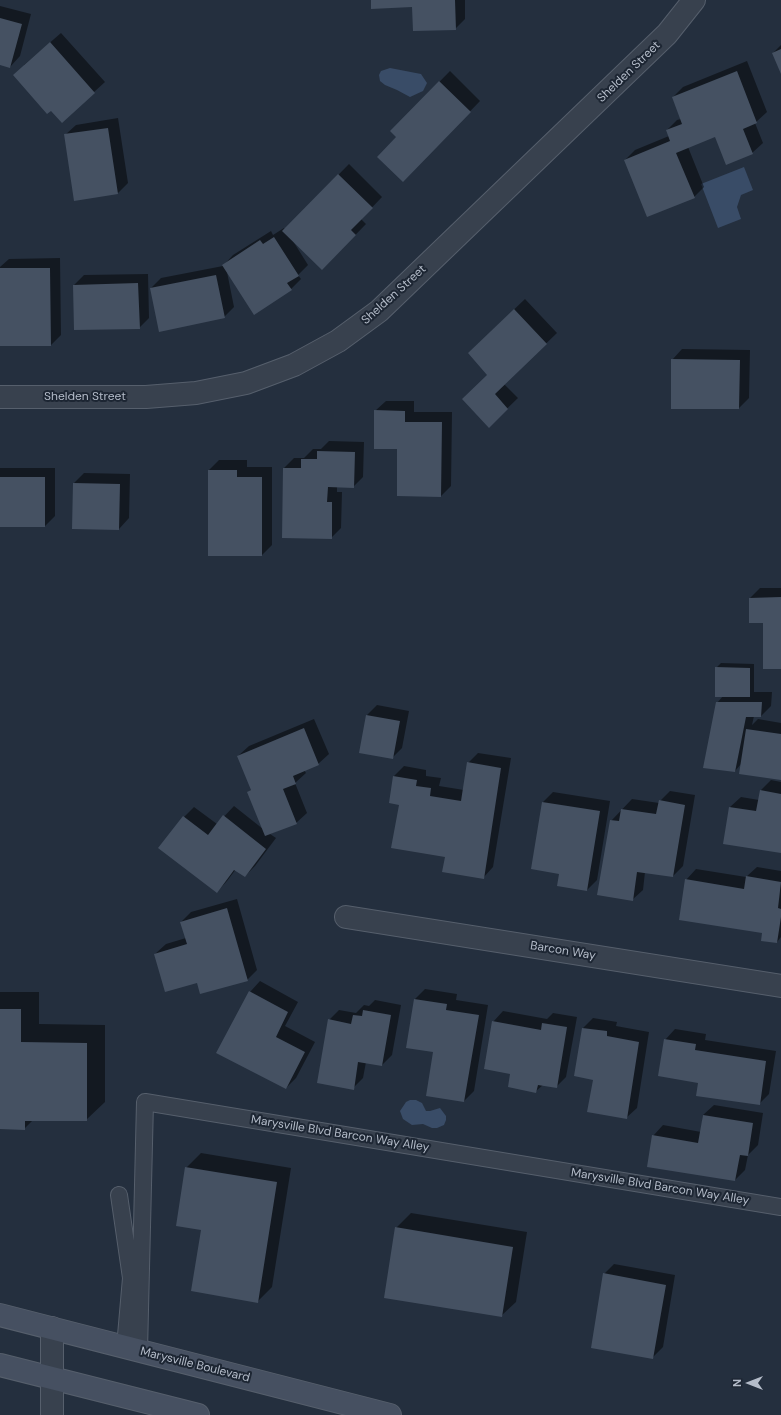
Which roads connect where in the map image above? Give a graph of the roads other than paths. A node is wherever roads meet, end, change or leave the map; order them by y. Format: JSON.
{"nodes":[{"id":1,"x":694,"y":0,"type":"edge"},
{"id":2,"x":0,"y":397,"type":"edge"},
{"id":3,"x":346,"y":916,"type":"dead end"},
{"id":4,"x":781,"y":986,"type":"edge"},
{"id":5,"x":119,"y":1195,"type":"dead end"},
{"id":6,"x":781,"y":1207,"type":"edge"},
{"id":7,"x":0,"y":1315,"type":"edge"},
{"id":8,"x":52,"y":1328,"type":"junction"},
{"id":9,"x":132,"y":1349,"type":"junction"},
{"id":10,"x":0,"y":1365,"type":"edge"},
{"id":11,"x":52,"y":1378,"type":"junction"},
{"id":12,"x":155,"y":1409,"type":"edge"},
{"id":13,"x":52,"y":1415,"type":"edge"},
{"id":14,"x":198,"y":1415,"type":"edge"},
{"id":15,"x":390,"y":1415,"type":"edge"}],
"edges":[{"from":1,"to":2,"type":"street","name":"Shelden Street"},
{"from":3,"to":4,"type":"street","name":"Barcon Way"},
{"from":5,"to":9,"type":"lane"},
{"from":6,"to":9,"type":"lane","name":"Marysville Blvd Barcon Way Alley"},
{"from":7,"to":8,"type":"main road","name":"Marysville Boulevard"},
{"from":8,"to":9,"type":"main road","name":"Marysville Boulevard"},
{"from":8,"to":11,"type":"street"},
{"from":9,"to":15,"type":"main road","name":"Marysville Boulevard"},
{"from":10,"to":11,"type":"main road"},
{"from":11,"to":12,"type":"main road"},
{"from":11,"to":13,"type":"street"},
{"from":12,"to":14,"type":"main road"}]}
